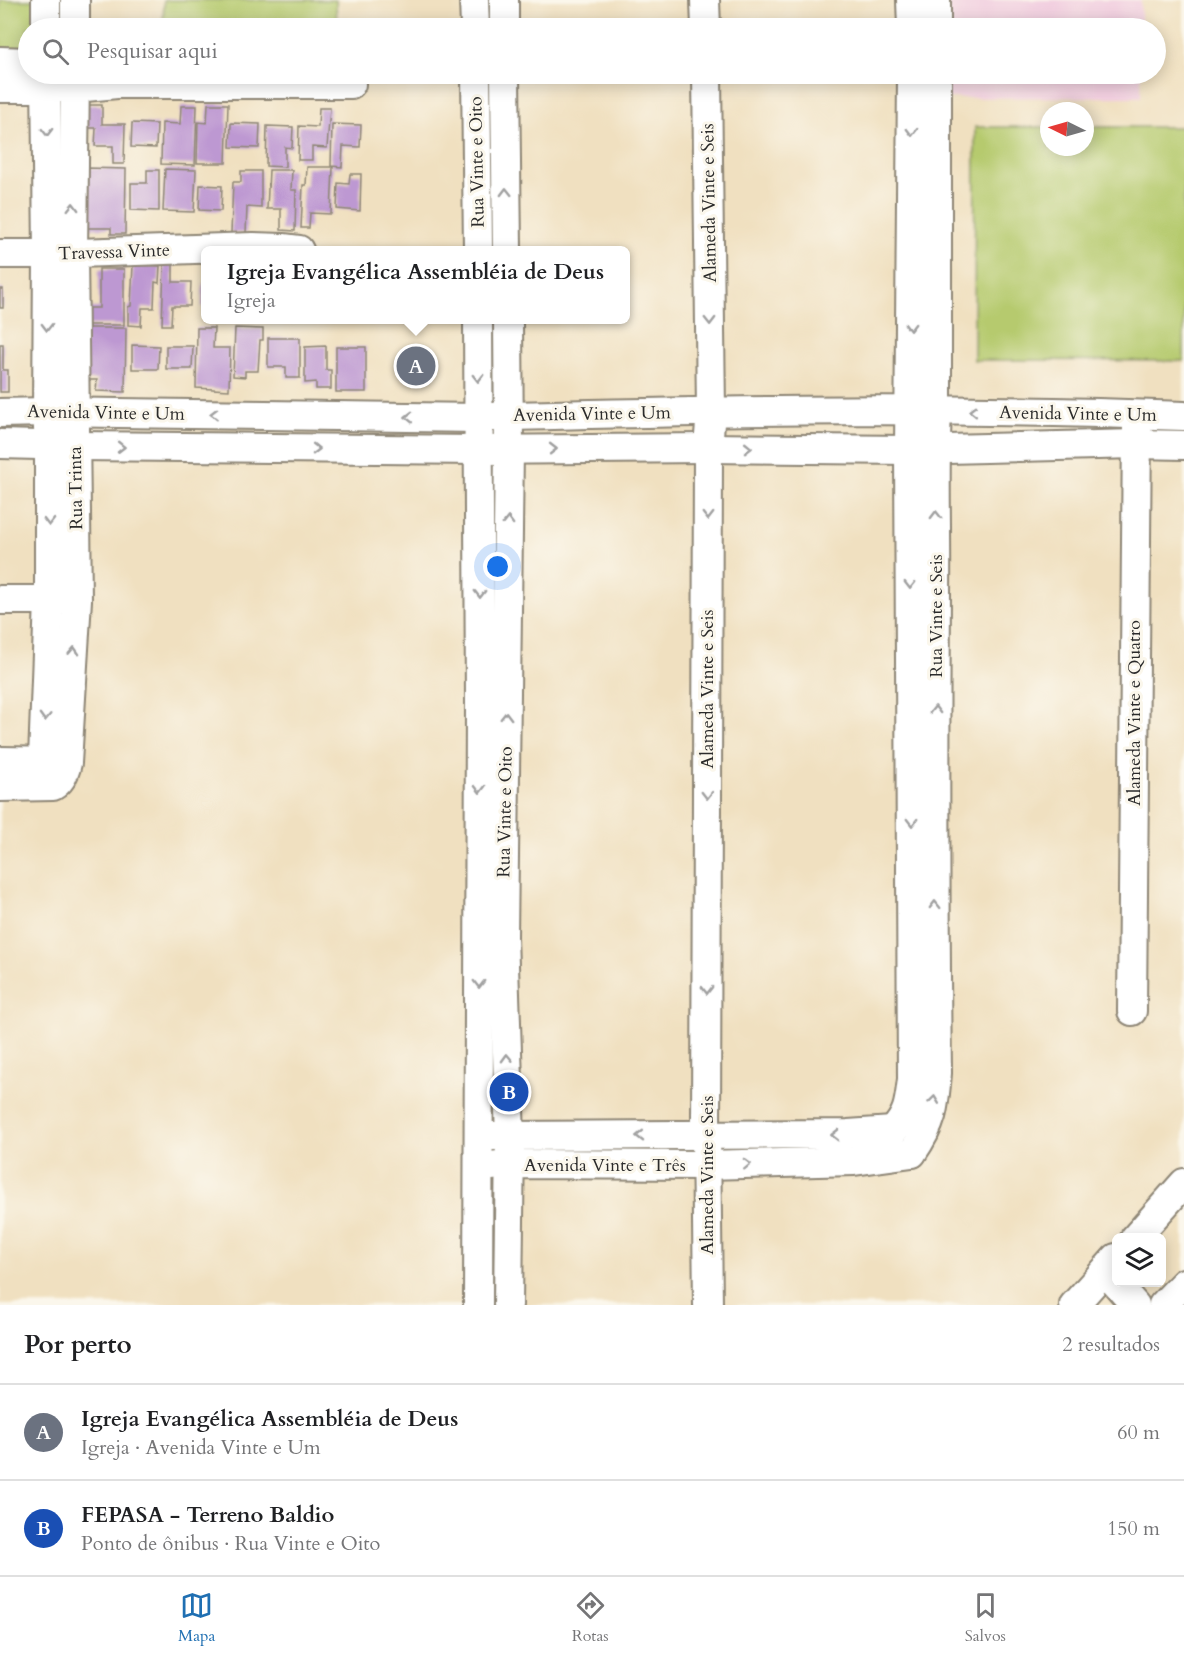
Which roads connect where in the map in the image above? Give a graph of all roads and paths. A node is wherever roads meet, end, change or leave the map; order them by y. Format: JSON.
{"nodes":[{"id":1,"x":46,"y":0,"type":"edge"},
{"id":2,"x":75,"y":0,"type":"edge"},
{"id":3,"x":474,"y":0,"type":"edge"},
{"id":4,"x":504,"y":0,"type":"edge"},
{"id":5,"x":705,"y":0,"type":"edge"},
{"id":6,"x":911,"y":0,"type":"edge"},
{"id":7,"x":936,"y":0,"type":"edge"},
{"id":8,"x":46,"y":18,"type":"edge"},
{"id":9,"x":75,"y":18,"type":"edge"},
{"id":10,"x":475,"y":18,"type":"edge"},
{"id":11,"x":504,"y":18,"type":"edge"},
{"id":12,"x":706,"y":18,"type":"edge"},
{"id":13,"x":912,"y":18,"type":"edge"},
{"id":14,"x":936,"y":18,"type":"edge"},
{"id":15,"x":0,"y":61,"type":"edge"},
{"id":16,"x":18,"y":62,"type":"edge"},
{"id":17,"x":26,"y":84,"type":"edge"},
{"id":18,"x":46,"y":84,"type":"edge"},
{"id":19,"x":90,"y":84,"type":"edge"},
{"id":20,"x":476,"y":84,"type":"edge"},
{"id":21,"x":505,"y":84,"type":"edge"},
{"id":22,"x":707,"y":84,"type":"edge"},
{"id":23,"x":912,"y":84,"type":"edge"},
{"id":24,"x":936,"y":84,"type":"edge"},
{"id":25,"x":0,"y":88,"type":"edge"},
{"id":26,"x":478,"y":246,"type":"edge"},
{"id":27,"x":507,"y":246,"type":"edge"},
{"id":28,"x":201,"y":249,"type":"edge"},
{"id":29,"x":0,"y":254,"type":"edge"},
{"id":30,"x":60,"y":254,"type":"junction"},
{"id":31,"x":478,"y":324,"type":"edge"},
{"id":32,"x":508,"y":324,"type":"edge"},
{"id":33,"x":711,"y":411,"type":"junction"},
{"id":34,"x":923,"y":411,"type":"junction"},
{"id":35,"x":47,"y":412,"type":"junction"},
{"id":36,"x":75,"y":412,"type":"junction"},
{"id":37,"x":0,"y":413,"type":"edge"},
{"id":38,"x":1137,"y":414,"type":"junction"},
{"id":39,"x":509,"y":416,"type":"junction"},
{"id":40,"x":1184,"y":416,"type":"edge"},
{"id":41,"x":478,"y":418,"type":"junction"},
{"id":42,"x":0,"y":444,"type":"edge"},
{"id":43,"x":1136,"y":444,"type":"junction"},
{"id":44,"x":62,"y":445,"type":"junction"},
{"id":45,"x":1184,"y":445,"type":"edge"},
{"id":46,"x":708,"y":448,"type":"junction"},
{"id":47,"x":509,"y":449,"type":"junction"},
{"id":48,"x":480,"y":450,"type":"junction"},
{"id":49,"x":922,"y":450,"type":"junction"},
{"id":50,"x":0,"y":600,"type":"edge"},
{"id":51,"x":48,"y":600,"type":"junction"},
{"id":52,"x":77,"y":600,"type":"junction"},
{"id":53,"x":0,"y":761,"type":"edge"},
{"id":54,"x":51,"y":774,"type":"junction"},
{"id":55,"x":0,"y":787,"type":"edge"},
{"id":56,"x":923,"y":792,"type":"junction"},
{"id":57,"x":1132,"y":1011,"type":"dead end"},
{"id":58,"x":893,"y":1131,"type":"junction"},
{"id":59,"x":706,"y":1135,"type":"junction"},
{"id":60,"x":478,"y":1136,"type":"junction"},
{"id":61,"x":509,"y":1151,"type":"junction"},
{"id":62,"x":912,"y":1153,"type":"junction"},
{"id":63,"x":707,"y":1165,"type":"junction"},
{"id":64,"x":478,"y":1167,"type":"junction"},
{"id":65,"x":1184,"y":1183,"type":"edge"},
{"id":66,"x":1139,"y":1233,"type":"edge"},
{"id":67,"x":1111,"y":1264,"type":"edge"},
{"id":68,"x":1184,"y":1283,"type":"edge"},
{"id":69,"x":478,"y":1305,"type":"edge"},
{"id":70,"x":508,"y":1305,"type":"edge"},
{"id":71,"x":708,"y":1305,"type":"edge"},
{"id":72,"x":1074,"y":1305,"type":"edge"},
{"id":73,"x":1135,"y":1305,"type":"edge"},
{"id":74,"x":1162,"y":1305,"type":"edge"}],
"edges":[{"from":1,"to":8,"type":"street"},
{"from":2,"to":9,"type":"street"},
{"from":3,"to":10,"type":"street"},
{"from":4,"to":11,"type":"street"},
{"from":5,"to":12,"type":"street"},
{"from":6,"to":13,"type":"street"},
{"from":7,"to":14,"type":"street"},
{"from":15,"to":16,"type":"street"},
{"from":17,"to":25,"type":"street"},
{"from":18,"to":30,"type":"street","name":"Rua Trinta","one_way":true},
{"from":30,"to":19,"type":"street","name":"Rua Trinta","one_way":true},
{"from":20,"to":26,"type":"street","name":"Rua Vinte e Oito"},
{"from":27,"to":21,"type":"street","name":"Rua Vinte e Oito","one_way":true},
{"from":22,"to":33,"type":"street","name":"Alameda Vinte e Seis","one_way":true},
{"from":23,"to":34,"type":"street","name":"Rua Vinte e Seis","one_way":true},
{"from":24,"to":34,"type":"street","name":"Rua Vinte e Seis"},
{"from":28,"to":30,"type":"street","name":"Travessa Vinte"},
{"from":29,"to":30,"type":"street","name":"Travessa Vinte"},
{"from":30,"to":35,"type":"street","name":"Rua Trinta","one_way":true},
{"from":30,"to":36,"type":"street","name":"Rua Trinta"},
{"from":31,"to":41,"type":"street","name":"Rua Vinte e Oito","one_way":true},
{"from":32,"to":39,"type":"street","name":"Rua Vinte e Oito"},
{"from":33,"to":34,"type":"street","name":"Avenida Vinte e Um"},
{"from":33,"to":39,"type":"street","name":"Avenida Vinte e Um"},
{"from":33,"to":46,"type":"street","name":"Alameda Vinte e Seis"},
{"from":38,"to":34,"type":"street","name":"Avenida Vinte e Um","one_way":true},
{"from":34,"to":49,"type":"street","name":"Rua Vinte e Seis"},
{"from":35,"to":36,"type":"street","name":"Avenida Vinte e Um"},
{"from":35,"to":37,"type":"street","name":"Avenida Vinte e Um"},
{"from":35,"to":44,"type":"street","name":"Rua Trinta"},
{"from":41,"to":36,"type":"street","name":"Avenida Vinte e Um","one_way":true},
{"from":36,"to":44,"type":"street","name":"Rua Trinta"},
{"from":38,"to":40,"type":"street","name":"Avenida Vinte e Um"},
{"from":38,"to":43,"type":"street","name":"Alameda Vinte e Quatro"},
{"from":39,"to":41,"type":"street","name":"Avenida Vinte e Um"},
{"from":39,"to":47,"type":"street","name":"Rua Vinte e Oito"},
{"from":41,"to":48,"type":"street","name":"Rua Vinte e Oito"},
{"from":42,"to":44,"type":"street","name":"Avenida Vinte e Um"},
{"from":43,"to":45,"type":"street","name":"Avenida Vinte e Um"},
{"from":43,"to":49,"type":"street","name":"Avenida Vinte e Um"},
{"from":43,"to":57,"type":"street","name":"Alameda Vinte e Quatro"},
{"from":44,"to":48,"type":"street","name":"Avenida Vinte e Um","one_way":true},
{"from":44,"to":51,"type":"street","name":"Rua Trinta","one_way":true},
{"from":44,"to":52,"type":"street","name":"Rua Trinta"},
{"from":47,"to":46,"type":"street","name":"Avenida Vinte e Um","one_way":true},
{"from":46,"to":49,"type":"street","name":"Avenida Vinte e Um","one_way":true},
{"from":46,"to":59,"type":"street","name":"Alameda Vinte e Seis","one_way":true},
{"from":47,"to":48,"type":"street","name":"Avenida Vinte e Um"},
{"from":61,"to":47,"type":"street","name":"Rua Vinte e Oito","one_way":true},
{"from":48,"to":60,"type":"street","name":"Rua Vinte e Oito","one_way":true},
{"from":49,"to":56,"type":"street","name":"Rua Vinte e Seis"},
{"from":50,"to":51,"type":"street"},
{"from":51,"to":52,"type":"street"},
{"from":51,"to":54,"type":"street","name":"Rua Trinta","one_way":true},
{"from":54,"to":52,"type":"street","name":"Rua Trinta","one_way":true},
{"from":53,"to":54,"type":"street"},
{"from":54,"to":55,"type":"street"},
{"from":56,"to":58,"type":"street","name":"Rua Vinte e Seis","one_way":true},
{"from":62,"to":56,"type":"street","name":"Rua Vinte e Seis","one_way":true},
{"from":58,"to":59,"type":"street","name":"Avenida Vinte e Três","one_way":true},
{"from":58,"to":62,"type":"street"},
{"from":59,"to":61,"type":"street","name":"Avenida Vinte e Três","one_way":true},
{"from":59,"to":63,"type":"street","name":"Alameda Vinte e Seis"},
{"from":60,"to":61,"type":"street","name":"Avenida Vinte e Três"},
{"from":60,"to":64,"type":"street","name":"Rua Vinte e Oito"},
{"from":61,"to":63,"type":"street","name":"Avenida Vinte e Três"},
{"from":61,"to":64,"type":"street","name":"Avenida Vinte e Três"},
{"from":61,"to":70,"type":"street","name":"Rua Vinte e Oito"},
{"from":63,"to":62,"type":"street","name":"Avenida Vinte e Três","one_way":true},
{"from":63,"to":71,"type":"street","name":"Alameda Vinte e Seis"},
{"from":64,"to":69,"type":"street","name":"Rua Vinte e Oito"},
{"from":65,"to":66,"type":"street"},
{"from":67,"to":72,"type":"street"},
{"from":67,"to":73,"type":"street"},
{"from":68,"to":74,"type":"street"}]}
